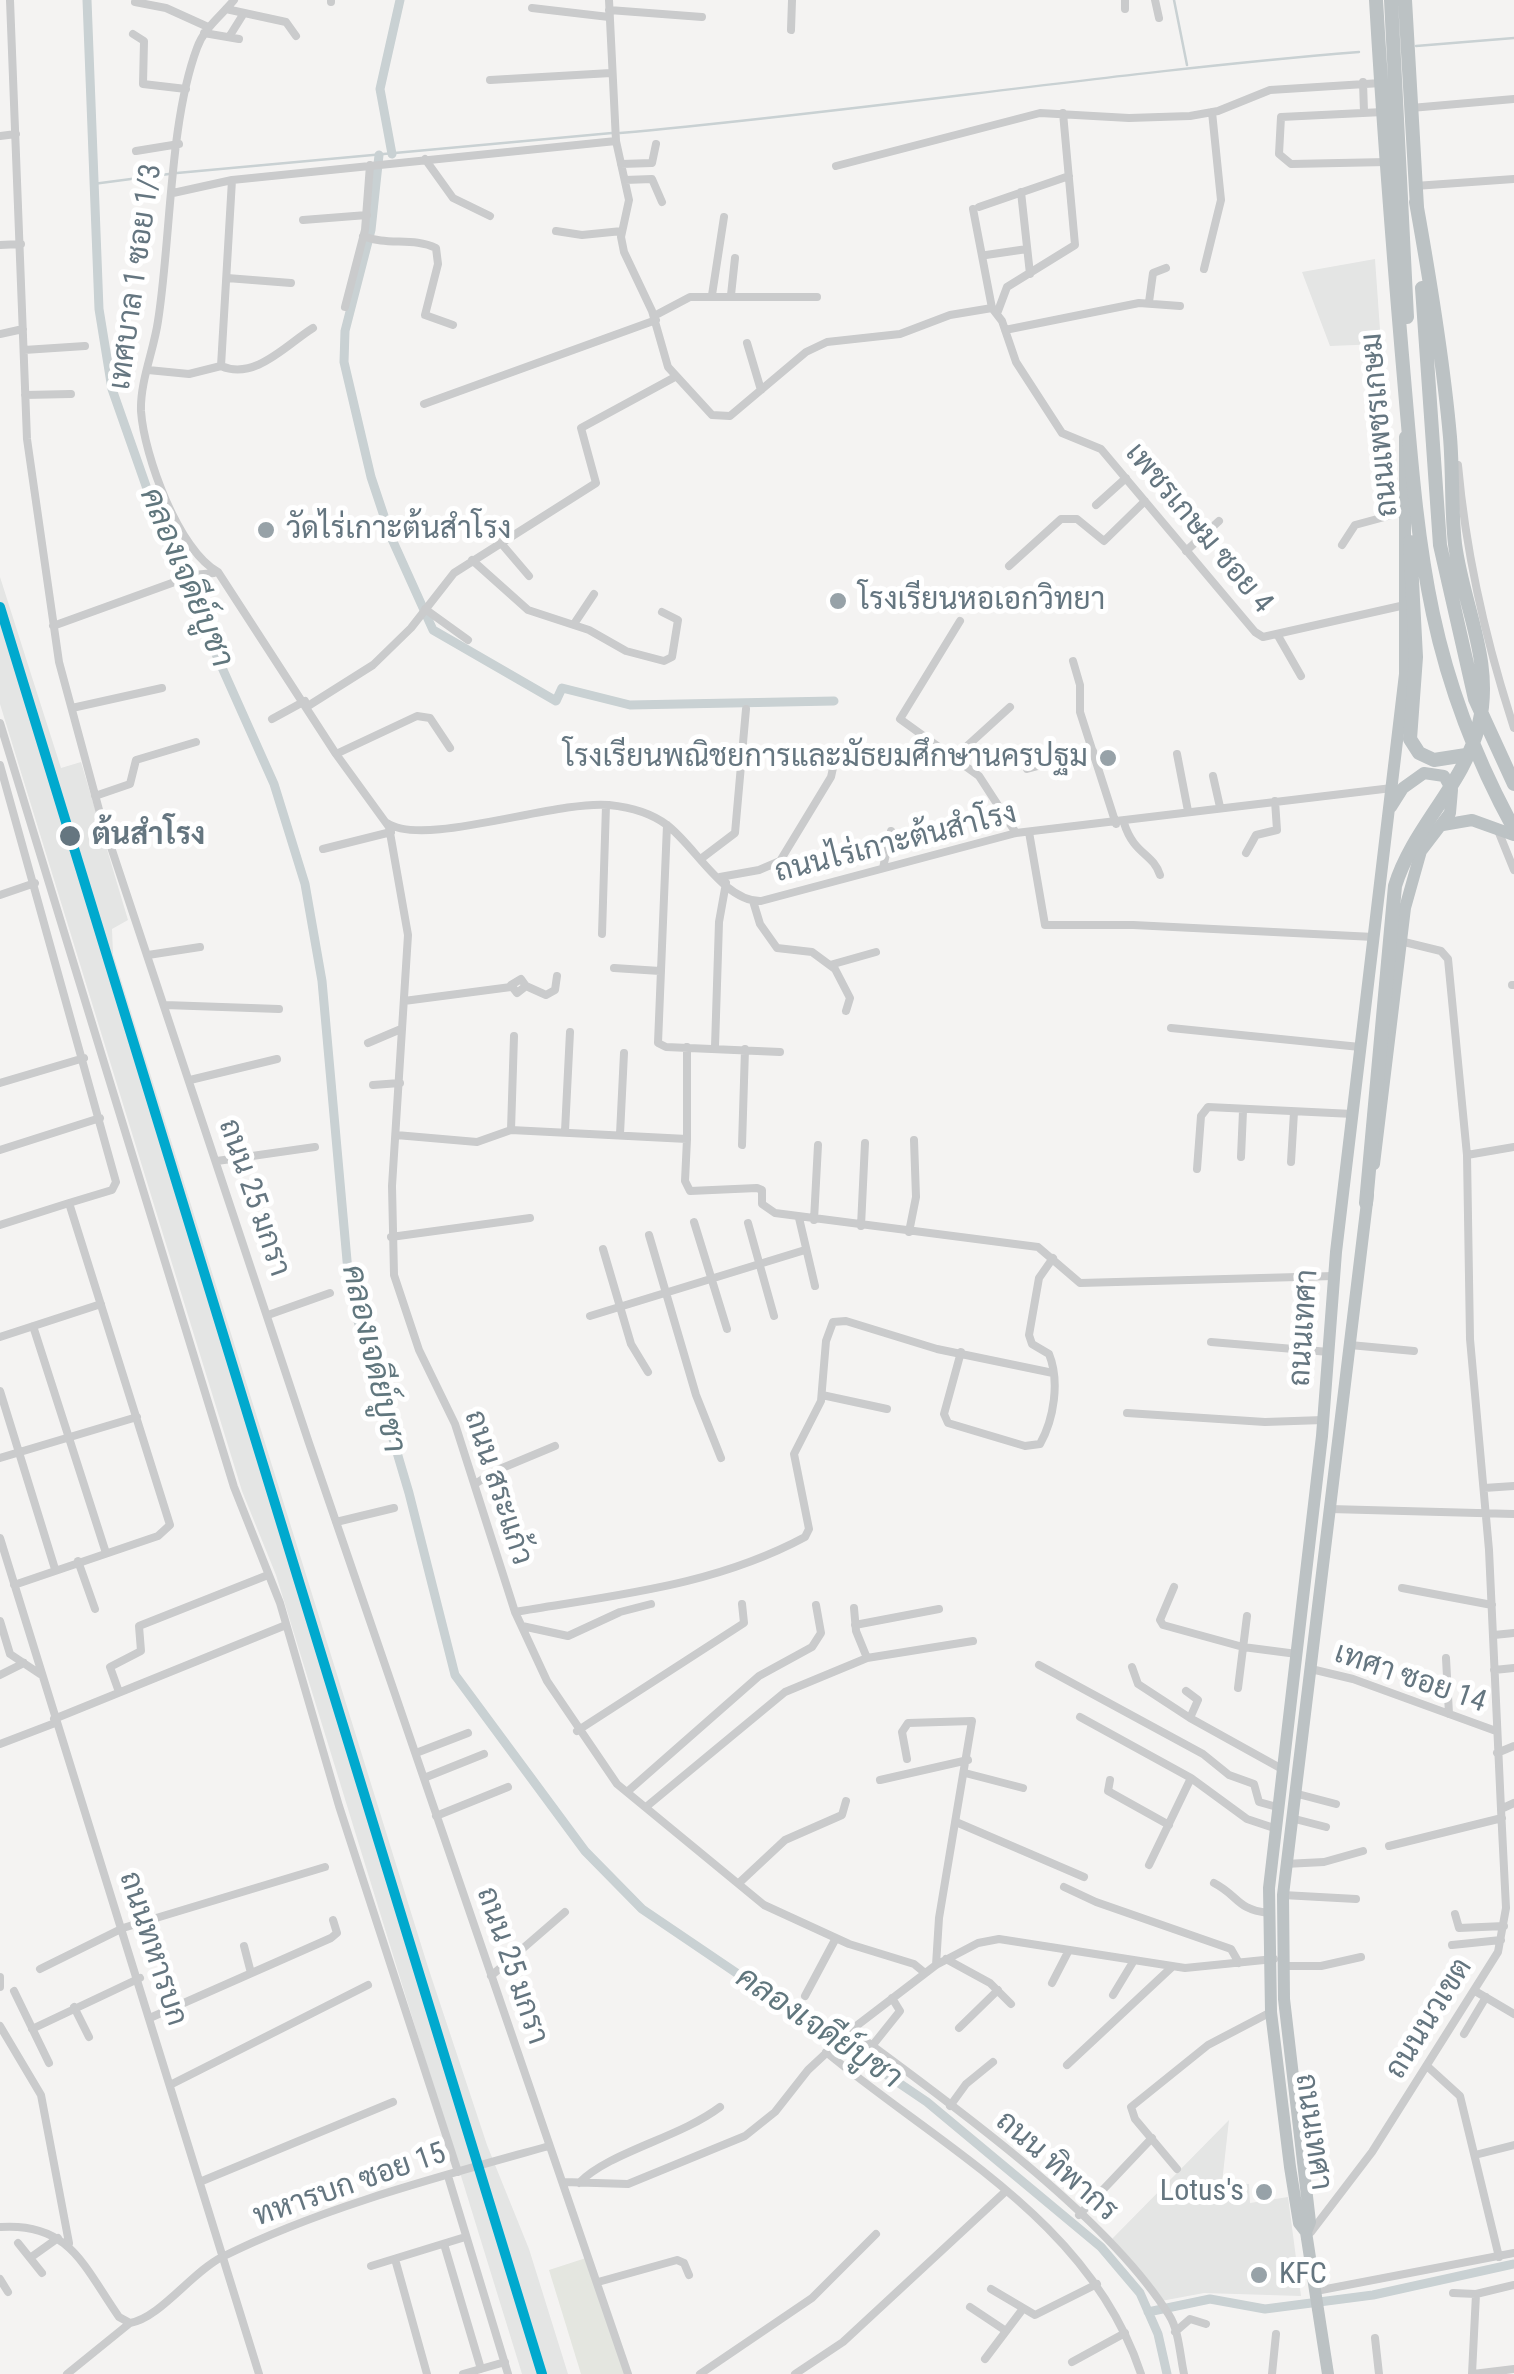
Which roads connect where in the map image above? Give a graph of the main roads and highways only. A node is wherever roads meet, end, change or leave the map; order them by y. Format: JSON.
{"nodes":[{"id":1,"x":1376,"y":0,"type":"edge"},
{"id":2,"x":1390,"y":0,"type":"edge"},
{"id":3,"x":1405,"y":0,"type":"edge"},
{"id":4,"x":1416,"y":202,"type":"junction"},
{"id":5,"x":1405,"y":388,"type":"junction"},
{"id":6,"x":1409,"y":424,"type":"junction"},
{"id":7,"x":1413,"y":481,"type":"junction"},
{"id":8,"x":1466,"y":755,"type":"junction"},
{"id":9,"x":1514,"y":784,"type":"edge"},
{"id":10,"x":1390,"y":809,"type":"junction"},
{"id":11,"x":1440,"y":826,"type":"junction"},
{"id":12,"x":1514,"y":832,"type":"edge"},
{"id":13,"x":1388,"y":936,"type":"junction"},
{"id":14,"x":1366,"y":1204,"type":"joint"},
{"id":15,"x":1328,"y":1373,"type":"junction"},
{"id":16,"x":1347,"y":1375,"type":"junction"},
{"id":17,"x":1322,"y":1436,"type":"junction"},
{"id":18,"x":1339,"y":1436,"type":"junction"},
{"id":19,"x":1278,"y":1961,"type":"junction"},
{"id":20,"x":1307,"y":2234,"type":"junction"},
{"id":21,"x":1328,"y":2374,"type":"edge"}],
"edges":[{"from":1,"to":5,"type":"highway","name":"ถนนเพชรเกษม"},
{"from":2,"to":5,"type":"highway"},
{"from":3,"to":4,"type":"highway","name":"ถนนเพชรเกษม"},
{"from":4,"to":8,"type":"highway"},
{"from":4,"to":9,"type":"highway","name":"ถนนเพชรเกษม"},
{"from":5,"to":6,"type":"highway","name":"ถนนเพชรเกษม"},
{"from":6,"to":7,"type":"highway","name":"ถนนเพชรเกษม"},
{"from":6,"to":10,"type":"main road","name":"ถนนเทศา"},
{"from":7,"to":8,"type":"highway"},
{"from":7,"to":12,"type":"highway","name":"ถนนเพชรเกษม"},
{"from":8,"to":13,"type":"highway"},
{"from":10,"to":11,"type":"main road"},
{"from":10,"to":13,"type":"main road","name":"ถนนเทศา"},
{"from":11,"to":12,"type":"main road"},
{"from":11,"to":13,"type":"main road","name":"ถนนเทศา"},
{"from":13,"to":14,"type":"highway"},
{"from":13,"to":15,"type":"main road","name":"ถนนเทศา"},
{"from":14,"to":16,"type":"main road","name":"ถนนเทศา"},
{"from":15,"to":16,"type":"main road"},
{"from":15,"to":17,"type":"main road","name":"ถนนเทศา"},
{"from":16,"to":18,"type":"main road","name":"ถนนเทศา"},
{"from":17,"to":18,"type":"main road"},
{"from":17,"to":19,"type":"main road","name":"ถนนเทศา"},
{"from":18,"to":19,"type":"main road","name":"ถนนเทศา"},
{"from":19,"to":20,"type":"main road","name":"ถนนเทศา"},
{"from":19,"to":20,"type":"main road","name":"ถนนเทศา"},
{"from":20,"to":21,"type":"main road","name":"ถนนเทศา"}]}
